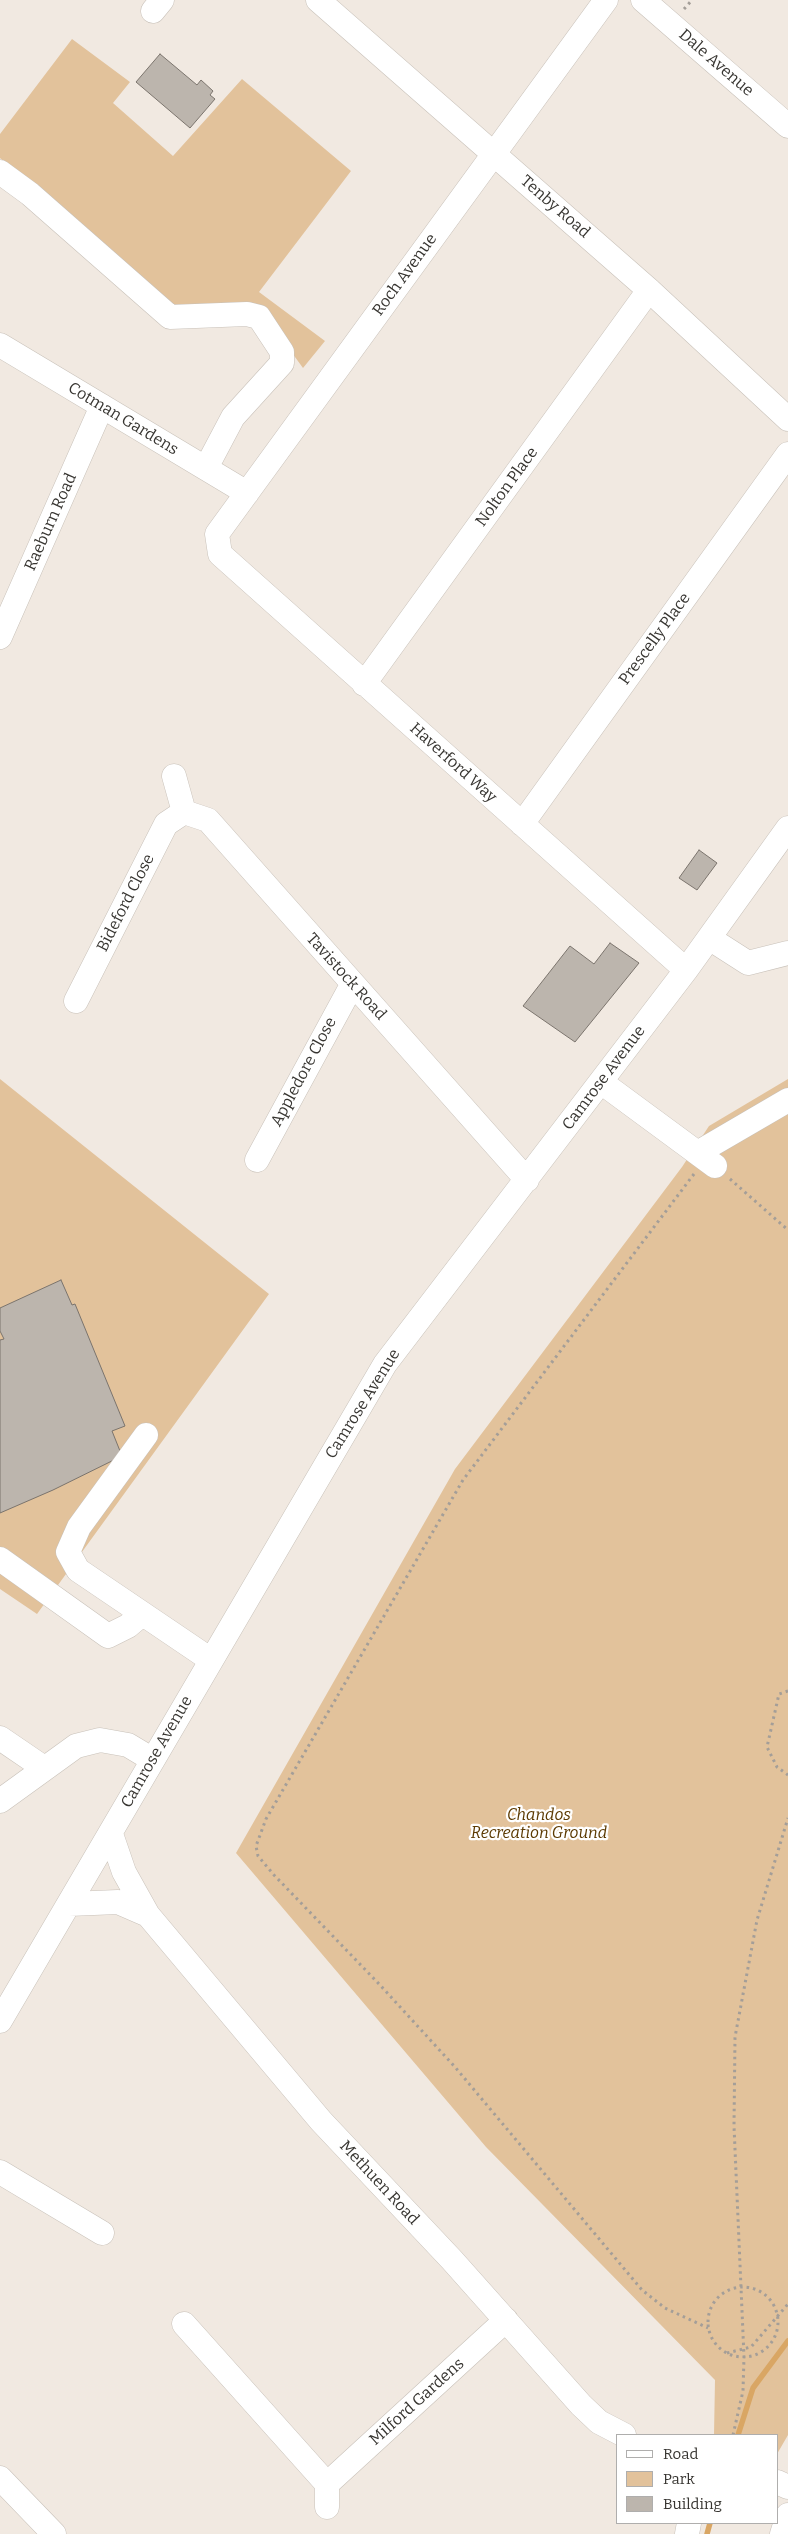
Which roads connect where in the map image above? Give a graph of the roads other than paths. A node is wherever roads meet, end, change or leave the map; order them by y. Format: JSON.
{"nodes":[{"id":1,"x":318,"y":0,"type":"edge"},
{"id":2,"x":606,"y":0,"type":"edge"},
{"id":3,"x":643,"y":0,"type":"edge"},
{"id":4,"x":788,"y":126,"type":"edge"},
{"id":5,"x":493,"y":153,"type":"junction"},
{"id":6,"x":0,"y":172,"type":"edge"},
{"id":7,"x":649,"y":290,"type":"junction"},
{"id":8,"x":0,"y":345,"type":"edge"},
{"id":9,"x":102,"y":406,"type":"junction"},
{"id":10,"x":788,"y":419,"type":"edge"},
{"id":11,"x":788,"y":454,"type":"edge"},
{"id":12,"x":206,"y":468,"type":"junction"},
{"id":13,"x":247,"y":493,"type":"junction"},
{"id":14,"x":220,"y":554,"type":"joint"},
{"id":15,"x":0,"y":637,"type":"edge"},
{"id":16,"x":364,"y":684,"type":"junction"},
{"id":17,"x":174,"y":776,"type":"dead end"},
{"id":18,"x":184,"y":812,"type":"junction"},
{"id":19,"x":522,"y":824,"type":"junction"},
{"id":20,"x":788,"y":828,"type":"edge"},
{"id":21,"x":710,"y":938,"type":"junction"},
{"id":22,"x":788,"y":953,"type":"edge"},
{"id":23,"x":686,"y":970,"type":"junction"},
{"id":24,"x":352,"y":984,"type":"junction"},
{"id":25,"x":76,"y":1001,"type":"dead end"},
{"id":26,"x":601,"y":1082,"type":"junction"},
{"id":27,"x":788,"y":1100,"type":"edge"},
{"id":28,"x":257,"y":1160,"type":"dead end"},
{"id":29,"x":527,"y":1180,"type":"junction"},
{"id":30,"x":146,"y":1435,"type":"dead end"},
{"id":31,"x":0,"y":1559,"type":"edge"},
{"id":32,"x":141,"y":1615,"type":"junction"},
{"id":33,"x":211,"y":1660,"type":"junction"},
{"id":34,"x":0,"y":1738,"type":"edge"},
{"id":35,"x":153,"y":1760,"type":"junction"},
{"id":36,"x":44,"y":1768,"type":"junction"},
{"id":37,"x":0,"y":1801,"type":"edge"},
{"id":38,"x":111,"y":1834,"type":"junction"},
{"id":39,"x":69,"y":1904,"type":"junction"},
{"id":40,"x":148,"y":1916,"type":"junction"},
{"id":41,"x":0,"y":2021,"type":"edge"},
{"id":42,"x":0,"y":2172,"type":"edge"},
{"id":43,"x":102,"y":2233,"type":"dead end"},
{"id":44,"x":506,"y":2320,"type":"junction"},
{"id":45,"x":184,"y":2324,"type":"dead end"},
{"id":46,"x":622,"y":2434,"type":"edge"},
{"id":47,"x":0,"y":2478,"type":"edge"},
{"id":48,"x":327,"y":2484,"type":"junction"},
{"id":49,"x":327,"y":2507,"type":"dead end"},
{"id":50,"x":788,"y":2515,"type":"edge"},
{"id":51,"x":54,"y":2534,"type":"edge"},
{"id":52,"x":782,"y":2534,"type":"edge"}],
"edges":[{"from":1,"to":5,"type":"street","name":"Tenby Road"},
{"from":2,"to":5,"type":"street","name":"Roch Avenue"},
{"from":3,"to":4,"type":"street","name":"Dale Avenue"},
{"from":5,"to":7,"type":"street","name":"Tenby Road"},
{"from":5,"to":13,"type":"street","name":"Roch Avenue"},
{"from":6,"to":12,"type":"street"},
{"from":7,"to":10,"type":"street","name":"Tenby Road"},
{"from":7,"to":16,"type":"street","name":"Nolton Place"},
{"from":8,"to":9,"type":"street","name":"Cotman Gardens"},
{"from":9,"to":12,"type":"street","name":"Cotman Gardens"},
{"from":9,"to":15,"type":"street","name":"Raeburn Road"},
{"from":11,"to":19,"type":"street","name":"Prescelly Place"},
{"from":12,"to":13,"type":"street","name":"Cotman Gardens"},
{"from":13,"to":14,"type":"street","name":"Roch Avenue"},
{"from":14,"to":16,"type":"street","name":"Haverford Way"},
{"from":16,"to":19,"type":"street","name":"Haverford Way"},
{"from":17,"to":18,"type":"street"},
{"from":18,"to":24,"type":"street","name":"Tavistock Road"},
{"from":18,"to":25,"type":"street","name":"Bideford Close"},
{"from":19,"to":23,"type":"street","name":"Haverford Way"},
{"from":20,"to":21,"type":"street","name":"Camrose Avenue"},
{"from":21,"to":22,"type":"street"},
{"from":21,"to":23,"type":"street","name":"Camrose Avenue"},
{"from":23,"to":26,"type":"street","name":"Camrose Avenue"},
{"from":24,"to":28,"type":"street","name":"Appledore Close"},
{"from":24,"to":29,"type":"street","name":"Tavistock Road"},
{"from":26,"to":27,"type":"street"},
{"from":26,"to":29,"type":"street","name":"Camrose Avenue"},
{"from":29,"to":33,"type":"street","name":"Camrose Avenue"},
{"from":30,"to":32,"type":"street"},
{"from":31,"to":32,"type":"street"},
{"from":32,"to":33,"type":"street"},
{"from":33,"to":35,"type":"street","name":"Camrose Avenue"},
{"from":34,"to":36,"type":"street"},
{"from":35,"to":36,"type":"street"},
{"from":35,"to":38,"type":"street","name":"Camrose Avenue"},
{"from":36,"to":37,"type":"street"},
{"from":38,"to":39,"type":"street","name":"Camrose Avenue"},
{"from":38,"to":40,"type":"street","name":"Methuen Road"},
{"from":39,"to":40,"type":"street","name":"Methuen Road"},
{"from":39,"to":41,"type":"street","name":"Camrose Avenue"},
{"from":40,"to":44,"type":"street","name":"Methuen Road"},
{"from":42,"to":43,"type":"street"},
{"from":44,"to":46,"type":"street","name":"Methuen Road"},
{"from":44,"to":48,"type":"street","name":"Milford Gardens"},
{"from":45,"to":48,"type":"street"},
{"from":47,"to":51,"type":"street"},
{"from":48,"to":49,"type":"street"},
{"from":50,"to":52,"type":"street"}]}
